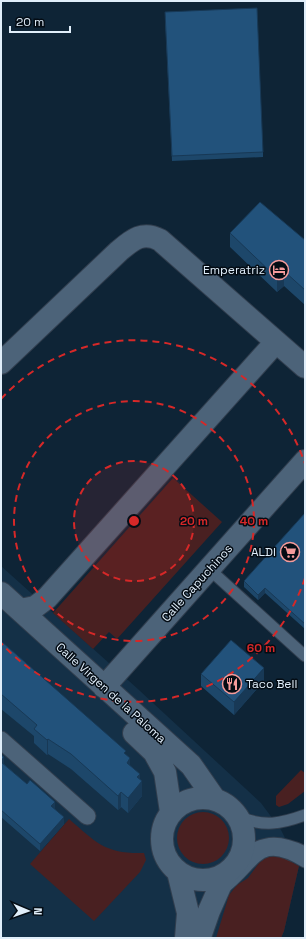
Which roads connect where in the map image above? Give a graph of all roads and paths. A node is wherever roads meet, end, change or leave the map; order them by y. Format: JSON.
{"nodes":[{"id":1,"x":276,"y":342,"type":"junction"},
{"id":2,"x":1,"y":364,"type":"edge"},
{"id":3,"x":305,"y":367,"type":"edge"},
{"id":4,"x":305,"y":461,"type":"edge"},
{"id":5,"x":209,"y":569,"type":"junction"},
{"id":6,"x":1,"y":593,"type":"edge"},
{"id":7,"x":11,"y":611,"type":"edge"},
{"id":8,"x":305,"y":656,"type":"edge"},
{"id":9,"x":104,"y":687,"type":"junction"},
{"id":10,"x":1,"y":740,"type":"edge"},
{"id":11,"x":214,"y":798,"type":"junction"},
{"id":12,"x":171,"y":812,"type":"junction"},
{"id":13,"x":305,"y":815,"type":"edge"},
{"id":14,"x":87,"y":816,"type":"dead end"},
{"id":15,"x":239,"y":817,"type":"junction"},
{"id":16,"x":305,"y":852,"type":"edge"},
{"id":17,"x":242,"y":854,"type":"junction"},
{"id":18,"x":305,"y":862,"type":"edge"},
{"id":19,"x":178,"y":872,"type":"junction"},
{"id":20,"x":221,"y":884,"type":"junction"},
{"id":21,"x":186,"y":938,"type":"edge"},
{"id":22,"x":198,"y":938,"type":"edge"}],
"edges":[{"from":1,"to":2,"type":"street"},
{"from":1,"to":3,"type":"street"},
{"from":1,"to":7,"type":"street"},
{"from":4,"to":5,"type":"street","name":"Calle Capuchinos"},
{"from":5,"to":8,"type":"lane"},
{"from":5,"to":9,"type":"street","name":"Calle Capuchinos"},
{"from":6,"to":7,"type":"street","name":"Calle Virgen de la Paloma"},
{"from":7,"to":9,"type":"street","name":"Calle Virgen de la Paloma"},
{"from":7,"to":12,"type":"street","name":"Calle Virgen de la Paloma"},
{"from":9,"to":11,"type":"street","name":"Calle Virgen de la Paloma"},
{"from":10,"to":14,"type":"street"},
{"from":11,"to":12,"type":"street"},
{"from":11,"to":15,"type":"street"},
{"from":12,"to":19,"type":"street"},
{"from":13,"to":15,"type":"lane"},
{"from":15,"to":17,"type":"street"},
{"from":16,"to":17,"type":"lane"},
{"from":17,"to":20,"type":"street"},
{"from":18,"to":20,"type":"lane"},
{"from":19,"to":20,"type":"street"},
{"from":19,"to":21,"type":"street"},
{"from":20,"to":22,"type":"street"}]}
